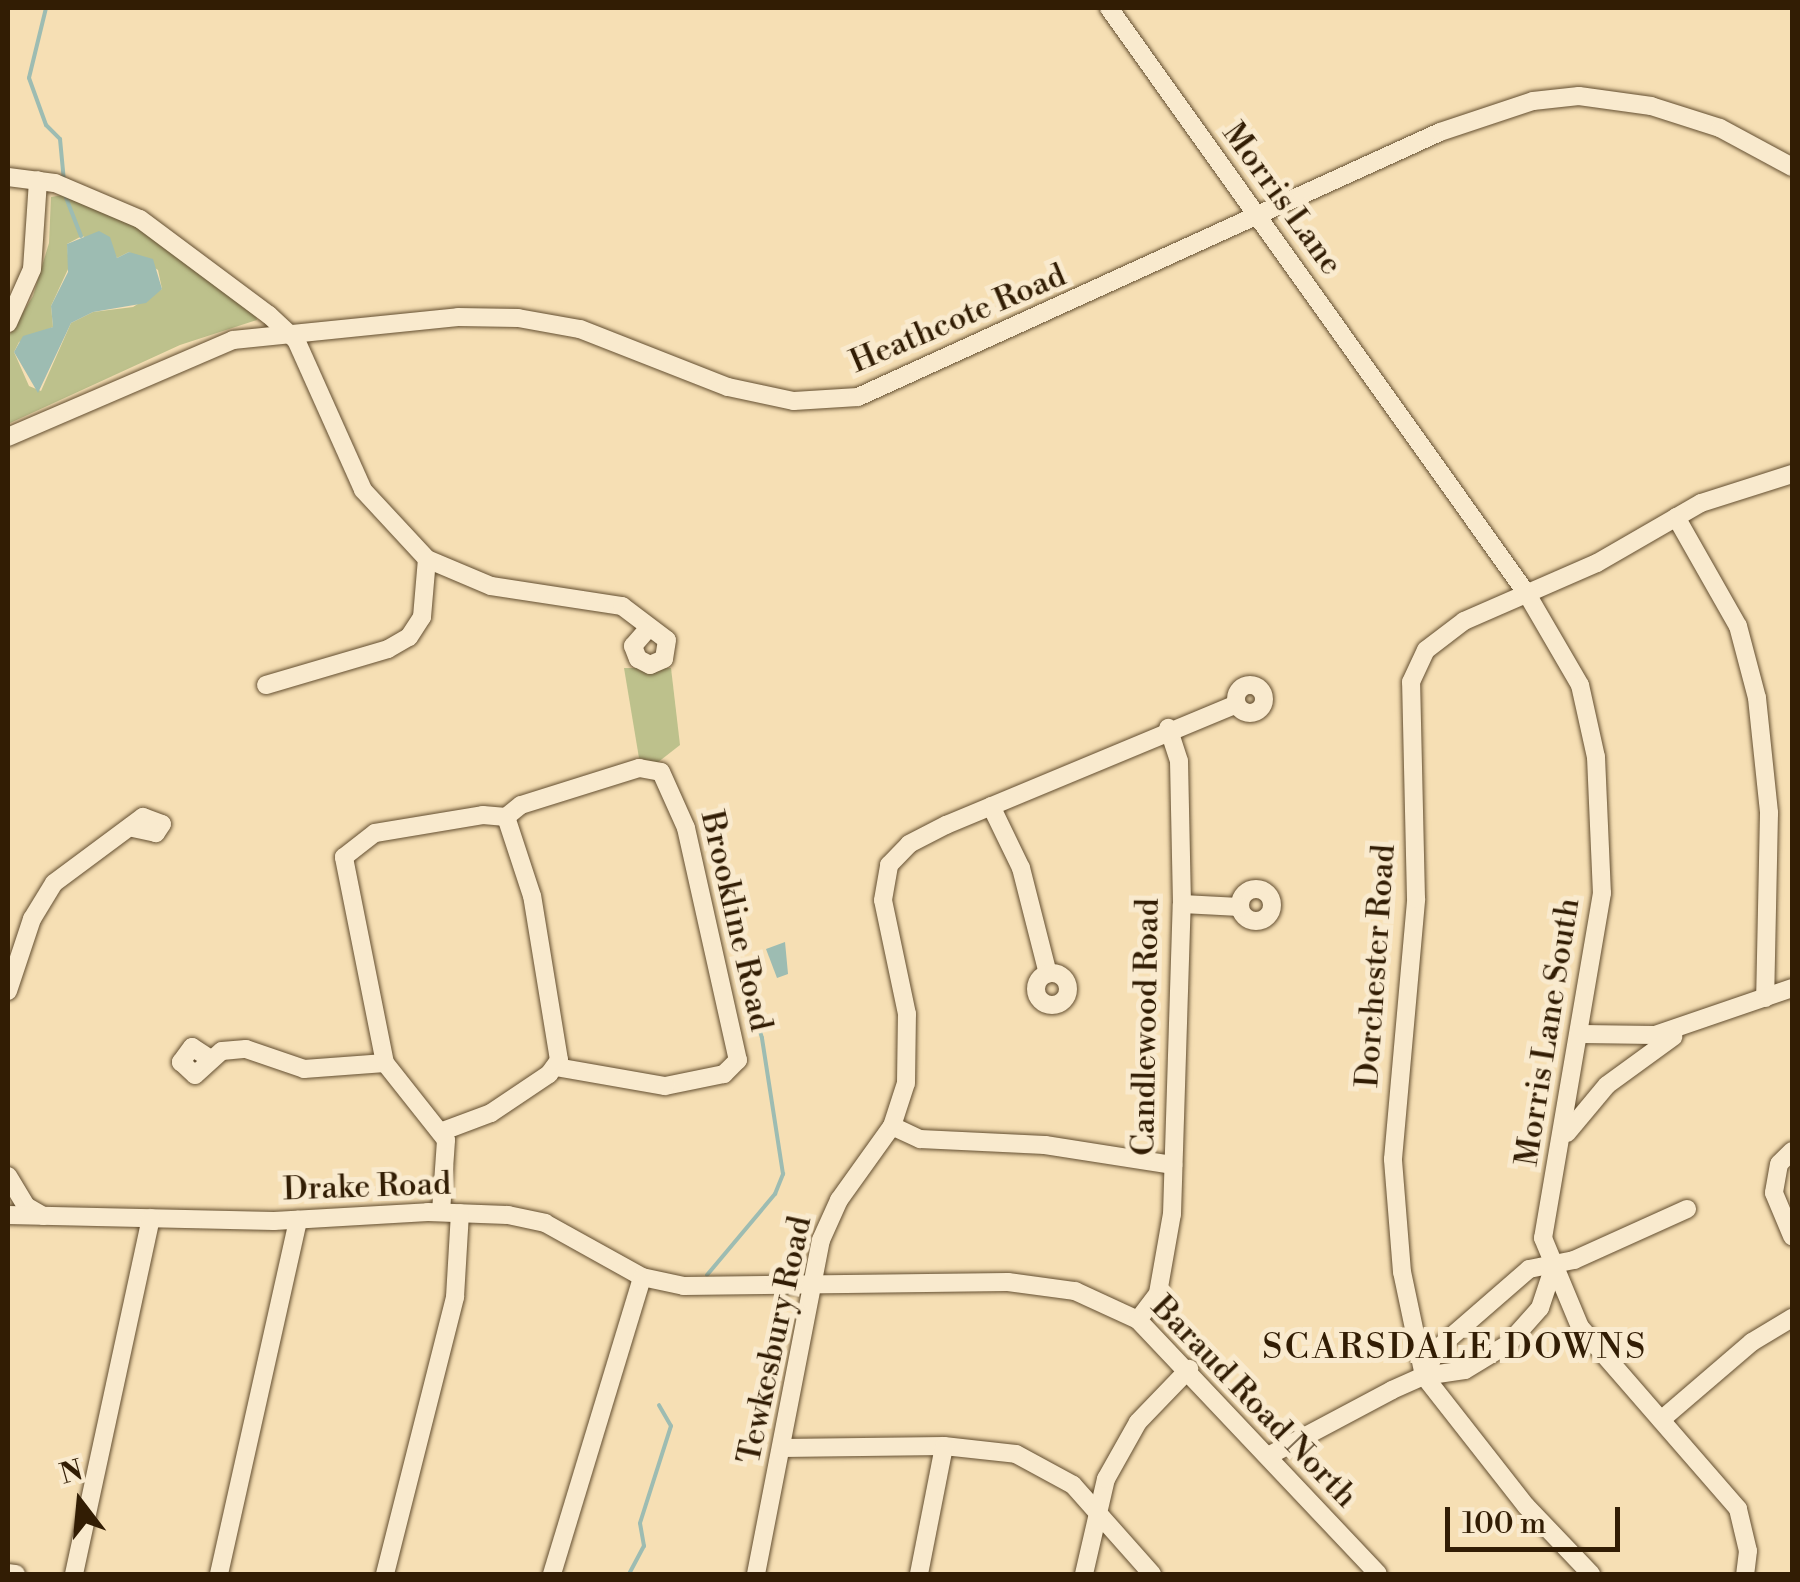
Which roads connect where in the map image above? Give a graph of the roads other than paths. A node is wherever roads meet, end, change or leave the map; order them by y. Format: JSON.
{"nodes":[{"id":1,"x":1108,"y":8,"type":"edge"},
{"id":2,"x":1792,"y":167,"type":"edge"},
{"id":3,"x":8,"y":177,"type":"edge"},
{"id":4,"x":55,"y":184,"type":"junction"},
{"id":5,"x":1258,"y":217,"type":"junction"},
{"id":6,"x":8,"y":323,"type":"edge"},
{"id":7,"x":286,"y":330,"type":"junction"},
{"id":8,"x":1406,"y":426,"type":"joint"},
{"id":9,"x":8,"y":437,"type":"edge"},
{"id":10,"x":1792,"y":474,"type":"edge"},
{"id":11,"x":1676,"y":517,"type":"junction"},
{"id":12,"x":428,"y":559,"type":"junction"},
{"id":13,"x":1526,"y":594,"type":"junction"},
{"id":14,"x":648,"y":629,"type":"dead end"},
{"id":15,"x":266,"y":685,"type":"dead end"},
{"id":16,"x":1236,"y":704,"type":"dead end"},
{"id":17,"x":1168,"y":728,"type":"junction"},
{"id":18,"x":992,"y":806,"type":"junction"},
{"id":19,"x":506,"y":817,"type":"junction"},
{"id":20,"x":132,"y":828,"type":"dead end"},
{"id":21,"x":1182,"y":904,"type":"junction"},
{"id":22,"x":1240,"y":907,"type":"dead end"},
{"id":23,"x":1048,"y":974,"type":"dead end"},
{"id":24,"x":1792,"y":988,"type":"edge"},
{"id":25,"x":8,"y":992,"type":"edge"},
{"id":26,"x":1765,"y":998,"type":"junction"},
{"id":27,"x":1699,"y":1022,"type":"junction"},
{"id":28,"x":1582,"y":1034,"type":"junction"},
{"id":29,"x":209,"y":1058,"type":"dead end"},
{"id":30,"x":385,"y":1064,"type":"junction"},
{"id":31,"x":556,"y":1067,"type":"junction"},
{"id":32,"x":892,"y":1126,"type":"junction"},
{"id":33,"x":443,"y":1132,"type":"junction"},
{"id":34,"x":1562,"y":1141,"type":"junction"},
{"id":35,"x":1792,"y":1150,"type":"edge"},
{"id":36,"x":1172,"y":1165,"type":"junction"},
{"id":37,"x":8,"y":1176,"type":"edge"},
{"id":38,"x":1687,"y":1210,"type":"dead end"},
{"id":39,"x":451,"y":1213,"type":"junction"},
{"id":40,"x":8,"y":1215,"type":"edge"},
{"id":41,"x":43,"y":1216,"type":"junction"},
{"id":42,"x":151,"y":1218,"type":"junction"},
{"id":43,"x":298,"y":1220,"type":"junction"},
{"id":44,"x":1792,"y":1236,"type":"edge"},
{"id":45,"x":1553,"y":1268,"type":"junction"},
{"id":46,"x":642,"y":1277,"type":"junction"},
{"id":47,"x":814,"y":1285,"type":"junction"},
{"id":48,"x":713,"y":1286,"type":"joint"},
{"id":49,"x":1792,"y":1318,"type":"edge"},
{"id":50,"x":1138,"y":1320,"type":"junction"},
{"id":51,"x":1189,"y":1369,"type":"junction"},
{"id":52,"x":1424,"y":1376,"type":"junction"},
{"id":53,"x":1661,"y":1420,"type":"junction"},
{"id":54,"x":944,"y":1446,"type":"junction"},
{"id":55,"x":782,"y":1448,"type":"junction"},
{"id":56,"x":1270,"y":1455,"type":"junction"},
{"id":57,"x":1096,"y":1511,"type":"junction"},
{"id":58,"x":8,"y":1573,"type":"edge"},
{"id":59,"x":16,"y":1574,"type":"edge"},
{"id":60,"x":74,"y":1574,"type":"edge"},
{"id":61,"x":219,"y":1574,"type":"edge"},
{"id":62,"x":385,"y":1574,"type":"edge"},
{"id":63,"x":552,"y":1574,"type":"edge"},
{"id":64,"x":756,"y":1574,"type":"edge"},
{"id":65,"x":919,"y":1574,"type":"edge"},
{"id":66,"x":1084,"y":1574,"type":"edge"},
{"id":67,"x":1152,"y":1574,"type":"edge"},
{"id":68,"x":1378,"y":1574,"type":"edge"},
{"id":69,"x":1591,"y":1574,"type":"edge"},
{"id":70,"x":1745,"y":1574,"type":"edge"}],
"edges":[{"from":1,"to":5,"type":"street","name":"Morris Lane"},
{"from":2,"to":5,"type":"street","name":"Heathcote Road"},
{"from":3,"to":4,"type":"street"},
{"from":4,"to":6,"type":"street"},
{"from":4,"to":7,"type":"street"},
{"from":5,"to":7,"type":"street","name":"Heathcote Road"},
{"from":5,"to":8,"type":"street","name":"Morris Lane"},
{"from":7,"to":9,"type":"street","name":"Heathcote Road"},
{"from":7,"to":12,"type":"street"},
{"from":8,"to":13,"type":"street","name":"Morris Lane South"},
{"from":10,"to":11,"type":"street","name":"Dorchester Road"},
{"from":11,"to":13,"type":"street","name":"Dorchester Road"},
{"from":11,"to":26,"type":"street"},
{"from":12,"to":14,"type":"street"},
{"from":12,"to":15,"type":"street"},
{"from":13,"to":28,"type":"street","name":"Morris Lane South"},
{"from":13,"to":52,"type":"street","name":"Dorchester Road"},
{"from":16,"to":17,"type":"street","name":"Tewkesbury Road"},
{"from":17,"to":18,"type":"street","name":"Tewkesbury Road"},
{"from":17,"to":21,"type":"street","name":"Candlewood Road"},
{"from":18,"to":23,"type":"street"},
{"from":18,"to":32,"type":"street","name":"Tewkesbury Road"},
{"from":19,"to":30,"type":"street"},
{"from":19,"to":31,"type":"street"},
{"from":19,"to":31,"type":"street","name":"Brookline Road"},
{"from":20,"to":25,"type":"street"},
{"from":21,"to":22,"type":"street"},
{"from":21,"to":36,"type":"street","name":"Candlewood Road"},
{"from":24,"to":26,"type":"street"},
{"from":26,"to":27,"type":"street"},
{"from":27,"to":28,"type":"street"},
{"from":27,"to":34,"type":"street"},
{"from":28,"to":34,"type":"street","name":"Morris Lane South"},
{"from":29,"to":30,"type":"street"},
{"from":30,"to":33,"type":"street"},
{"from":31,"to":33,"type":"street"},
{"from":32,"to":36,"type":"street"},
{"from":32,"to":47,"type":"street","name":"Tewkesbury Road"},
{"from":33,"to":39,"type":"street"},
{"from":34,"to":45,"type":"street","name":"Morris Lane South"},
{"from":35,"to":44,"type":"street"},
{"from":36,"to":50,"type":"street","name":"Candlewood Road"},
{"from":37,"to":41,"type":"street"},
{"from":38,"to":45,"type":"street"},
{"from":39,"to":43,"type":"street","name":"Drake Road"},
{"from":39,"to":46,"type":"street","name":"Drake Road"},
{"from":39,"to":62,"type":"street"},
{"from":40,"to":41,"type":"street","name":"Drake Road"},
{"from":41,"to":42,"type":"street","name":"Drake Road"},
{"from":42,"to":43,"type":"street","name":"Drake Road"},
{"from":42,"to":60,"type":"street"},
{"from":43,"to":61,"type":"street"},
{"from":45,"to":52,"type":"street"},
{"from":45,"to":52,"type":"street"},
{"from":45,"to":53,"type":"street","name":"Morris Lane South"},
{"from":46,"to":48,"type":"street","name":"Drake Road"},
{"from":46,"to":63,"type":"street"},
{"from":47,"to":48,"type":"street","name":"Baraud Road North"},
{"from":47,"to":50,"type":"street","name":"Baraud Road North"},
{"from":47,"to":55,"type":"street","name":"Tewkesbury Road"},
{"from":49,"to":53,"type":"street"},
{"from":50,"to":51,"type":"street","name":"Baraud Road North"},
{"from":51,"to":56,"type":"street","name":"Baraud Road North"},
{"from":51,"to":57,"type":"street"},
{"from":52,"to":56,"type":"street"},
{"from":52,"to":69,"type":"street","name":"Dorchester Road"},
{"from":53,"to":70,"type":"street","name":"Morris Lane South"},
{"from":54,"to":55,"type":"street"},
{"from":54,"to":57,"type":"street"},
{"from":54,"to":65,"type":"street"},
{"from":55,"to":64,"type":"street","name":"Tewkesbury Road"},
{"from":56,"to":68,"type":"street","name":"Baraud Road North"},
{"from":57,"to":66,"type":"street"},
{"from":57,"to":67,"type":"street"},
{"from":58,"to":59,"type":"street"}]}
